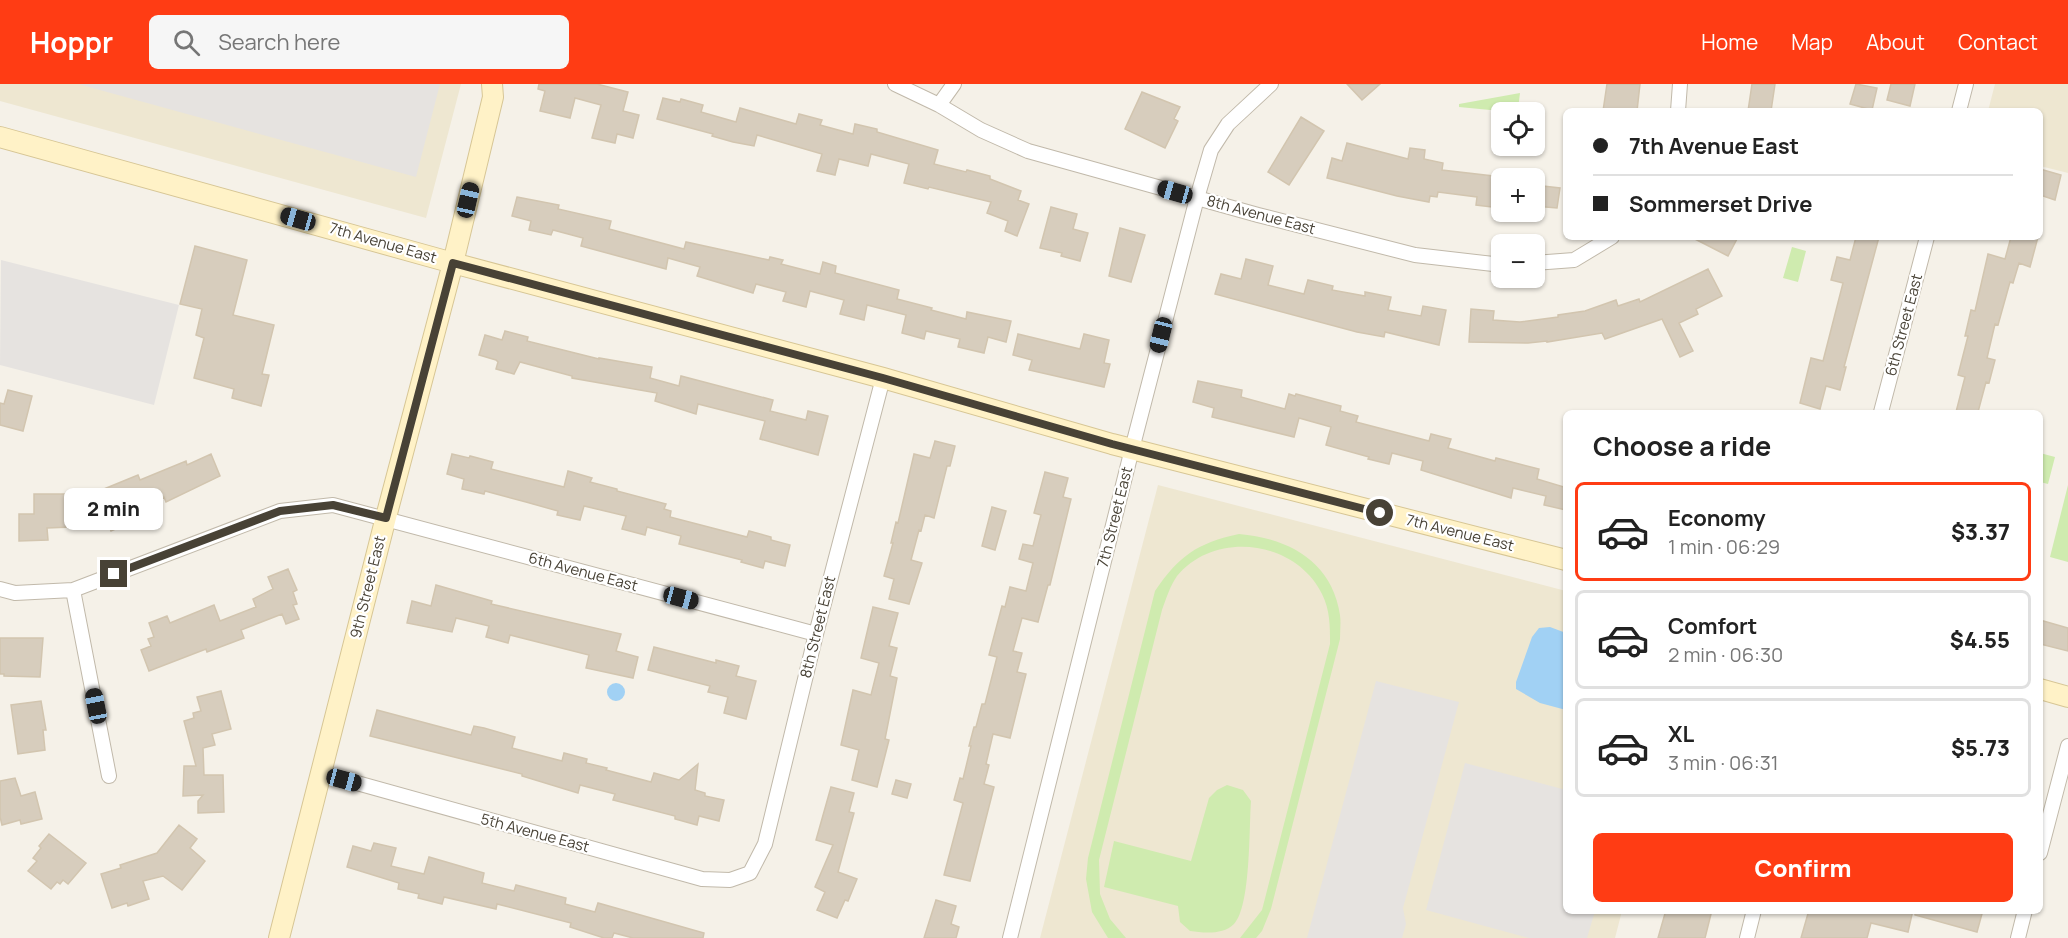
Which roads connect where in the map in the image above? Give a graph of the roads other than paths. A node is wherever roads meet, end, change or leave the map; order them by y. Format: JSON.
{"nodes":[{"id":1,"x":895,"y":84,"type":"edge"},
{"id":2,"x":954,"y":84,"type":"edge"},
{"id":3,"x":1271,"y":84,"type":"edge"},
{"id":4,"x":1680,"y":84,"type":"edge"},
{"id":5,"x":1965,"y":84,"type":"edge"},
{"id":6,"x":496,"y":88,"type":"edge"},
{"id":7,"x":939,"y":105,"type":"junction"},
{"id":8,"x":1678,"y":108,"type":"edge"},
{"id":9,"x":1960,"y":108,"type":"edge"},
{"id":10,"x":0,"y":137,"type":"edge"},
{"id":11,"x":1197,"y":198,"type":"junction"},
{"id":12,"x":1607,"y":240,"type":"edge"},
{"id":13,"x":1926,"y":240,"type":"edge"},
{"id":14,"x":1545,"y":262,"type":"edge"},
{"id":15,"x":453,"y":263,"type":"junction"},
{"id":16,"x":1491,"y":264,"type":"edge"},
{"id":17,"x":883,"y":378,"type":"junction"},
{"id":18,"x":1882,"y":410,"type":"edge"},
{"id":19,"x":1132,"y":449,"type":"junction"},
{"id":20,"x":386,"y":518,"type":"junction"},
{"id":21,"x":1563,"y":559,"type":"edge"},
{"id":22,"x":0,"y":589,"type":"edge"},
{"id":23,"x":73,"y":590,"type":"junction"},
{"id":24,"x":816,"y":634,"type":"junction"},
{"id":25,"x":2043,"y":690,"type":"edge"},
{"id":26,"x":2068,"y":697,"type":"edge"},
{"id":27,"x":2068,"y":746,"type":"edge"},
{"id":28,"x":321,"y":773,"type":"junction"},
{"id":29,"x":109,"y":776,"type":"dead end"},
{"id":30,"x":2043,"y":842,"type":"edge"},
{"id":31,"x":750,"y":873,"type":"joint"},
{"id":32,"x":1753,"y":914,"type":"edge"},
{"id":33,"x":2024,"y":914,"type":"edge"},
{"id":34,"x":279,"y":938,"type":"edge"},
{"id":35,"x":1010,"y":938,"type":"edge"},
{"id":36,"x":1747,"y":938,"type":"edge"},
{"id":37,"x":2018,"y":938,"type":"edge"}],
"edges":[{"from":1,"to":7,"type":"street","name":"8th Avenue East"},
{"from":2,"to":7,"type":"street"},
{"from":3,"to":11,"type":"street","name":"7th Street East"},
{"from":4,"to":8,"type":"street"},
{"from":5,"to":9,"type":"street"},
{"from":6,"to":15,"type":"street","name":"9th Street East"},
{"from":7,"to":11,"type":"street","name":"8th Avenue East"},
{"from":10,"to":15,"type":"street","name":"7th Avenue East"},
{"from":11,"to":16,"type":"street","name":"8th Avenue East"},
{"from":11,"to":19,"type":"street","name":"7th Street East"},
{"from":12,"to":14,"type":"street"},
{"from":13,"to":18,"type":"street","name":"6th Street East"},
{"from":15,"to":17,"type":"street","name":"7th Avenue East"},
{"from":15,"to":20,"type":"street","name":"9th Street East"},
{"from":17,"to":19,"type":"street","name":"7th Avenue East"},
{"from":17,"to":24,"type":"street","name":"8th Street East"},
{"from":19,"to":21,"type":"street","name":"7th Avenue East"},
{"from":19,"to":35,"type":"street","name":"7th Street East"},
{"from":20,"to":23,"type":"street","name":"6th Avenue East"},
{"from":20,"to":24,"type":"street","name":"6th Avenue East"},
{"from":20,"to":28,"type":"street","name":"9th Street East"},
{"from":22,"to":23,"type":"street","name":"6th Avenue East"},
{"from":23,"to":29,"type":"street"},
{"from":24,"to":31,"type":"street","name":"8th Street East"},
{"from":25,"to":26,"type":"street"},
{"from":27,"to":30,"type":"street"},
{"from":28,"to":31,"type":"street","name":"5th Avenue East"},
{"from":28,"to":34,"type":"street","name":"9th Street East"},
{"from":32,"to":36,"type":"street"},
{"from":33,"to":37,"type":"street"}]}
